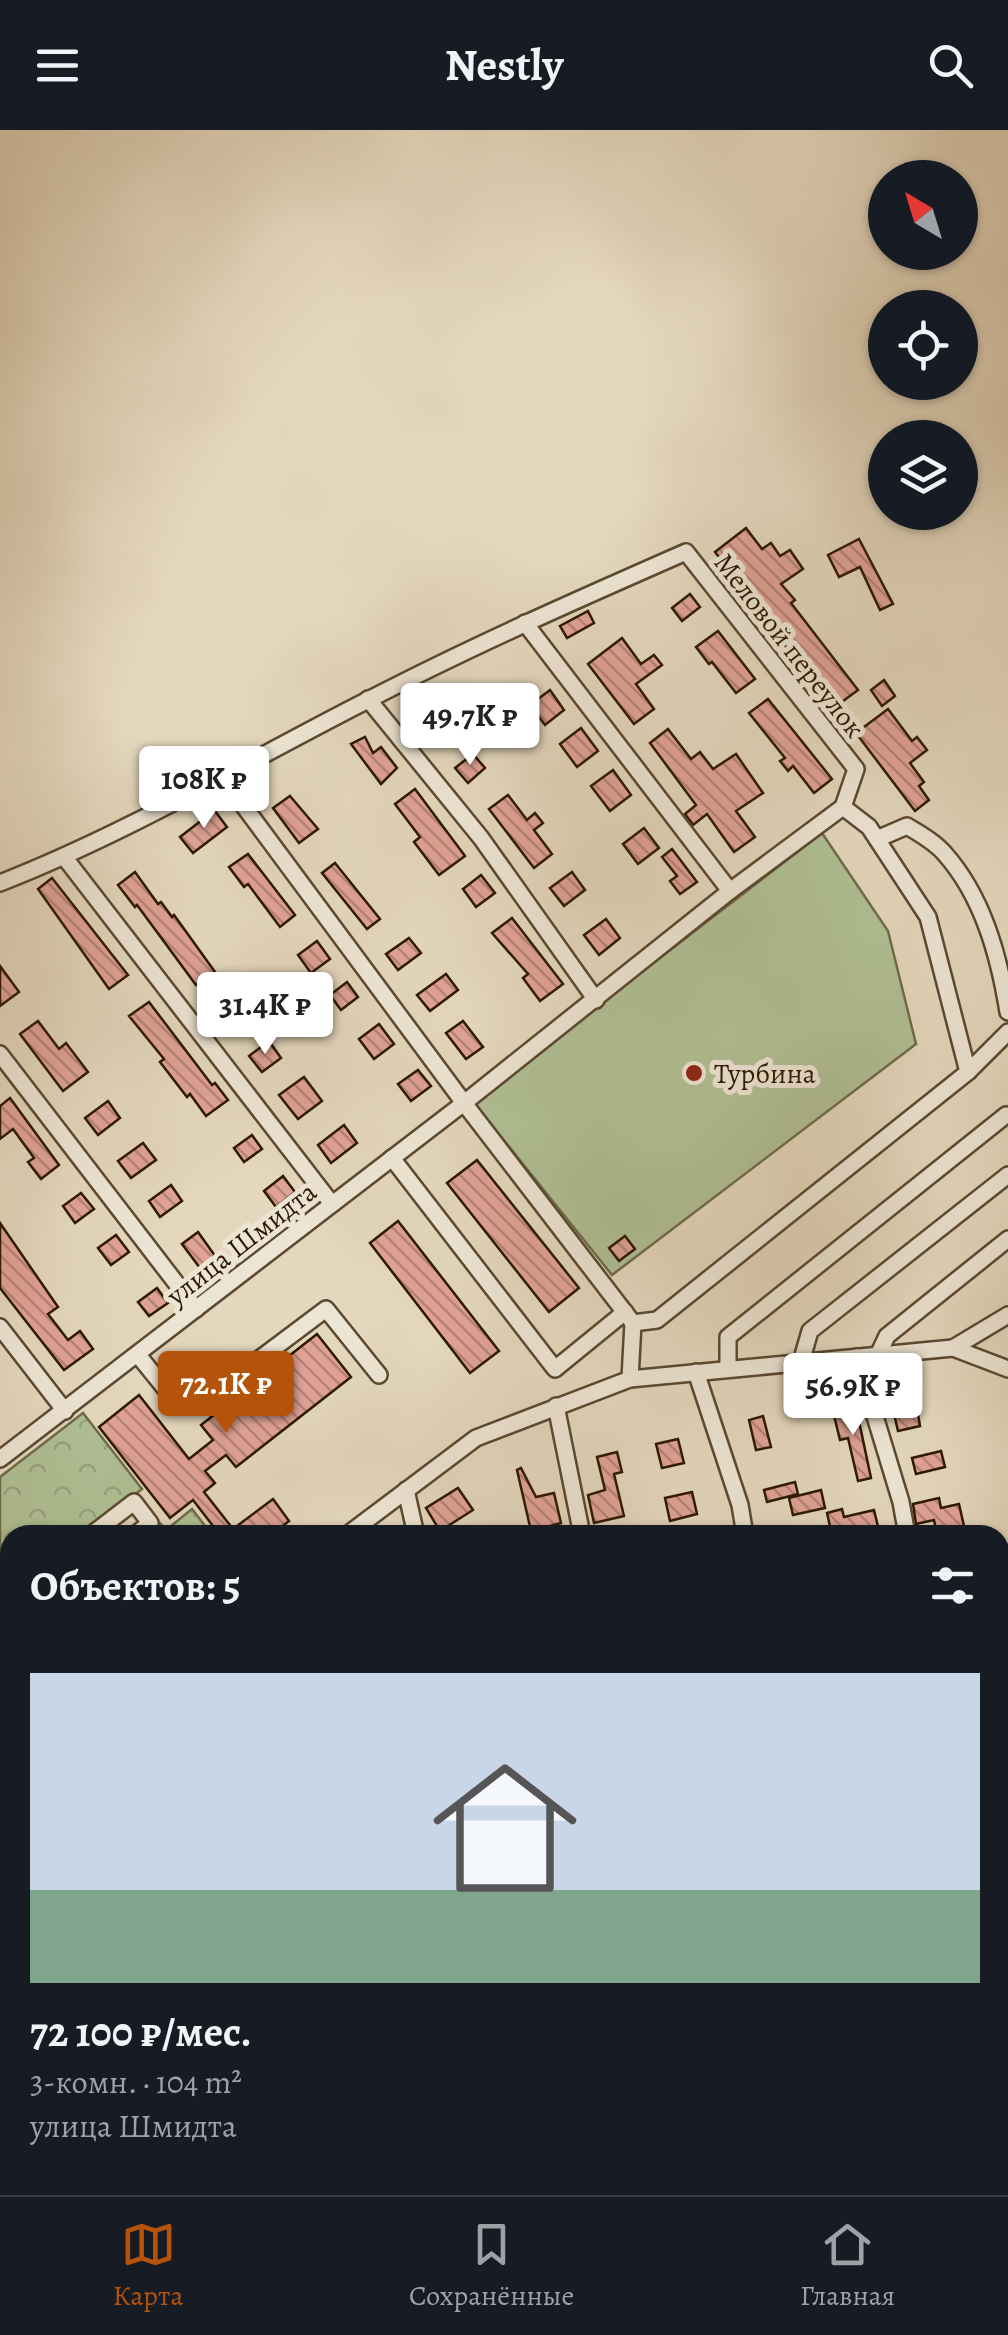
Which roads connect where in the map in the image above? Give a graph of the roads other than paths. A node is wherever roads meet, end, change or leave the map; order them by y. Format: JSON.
{"nodes":[{"id":1,"x":525,"y":623,"type":"junction"},
{"id":2,"x":368,"y":699,"type":"junction"},
{"id":3,"x":222,"y":778,"type":"junction"},
{"id":4,"x":843,"y":807,"type":"junction"},
{"id":5,"x":877,"y":838,"type":"junction"},
{"id":6,"x":65,"y":858,"type":"junction"},
{"id":7,"x":0,"y":884,"type":"edge"},
{"id":8,"x":730,"y":891,"type":"junction"},
{"id":9,"x":596,"y":1000,"type":"junction"},
{"id":10,"x":1008,"y":1012,"type":"edge"},
{"id":11,"x":1008,"y":1032,"type":"edge"},
{"id":12,"x":0,"y":1054,"type":"edge"},
{"id":13,"x":968,"y":1072,"type":"junction"},
{"id":14,"x":464,"y":1104,"type":"junction"},
{"id":15,"x":1006,"y":1115,"type":"edge"},
{"id":16,"x":392,"y":1158,"type":"junction"},
{"id":17,"x":1008,"y":1174,"type":"edge"},
{"id":18,"x":332,"y":1204,"type":"junction"},
{"id":19,"x":1008,"y":1239,"type":"edge"},
{"id":20,"x":196,"y":1310,"type":"junction"},
{"id":21,"x":1008,"y":1315,"type":"edge"},
{"id":22,"x":629,"y":1318,"type":"junction"},
{"id":23,"x":0,"y":1327,"type":"edge"},
{"id":24,"x":953,"y":1348,"type":"junction"},
{"id":25,"x":138,"y":1355,"type":"junction"},
{"id":26,"x":878,"y":1355,"type":"junction"},
{"id":27,"x":858,"y":1357,"type":"junction"},
{"id":28,"x":800,"y":1362,"type":"junction"},
{"id":29,"x":1008,"y":1368,"type":"edge"},
{"id":30,"x":728,"y":1369,"type":"junction"},
{"id":31,"x":696,"y":1372,"type":"junction"},
{"id":32,"x":379,"y":1375,"type":"dead end"},
{"id":33,"x":630,"y":1378,"type":"junction"},
{"id":34,"x":556,"y":1406,"type":"junction"},
{"id":35,"x":65,"y":1411,"type":"junction"},
{"id":36,"x":0,"y":1459,"type":"edge"},
{"id":37,"x":406,"y":1490,"type":"junction"},
{"id":38,"x":104,"y":1525,"type":"edge"},
{"id":39,"x":148,"y":1525,"type":"edge"},
{"id":40,"x":360,"y":1525,"type":"edge"},
{"id":41,"x":414,"y":1525,"type":"edge"},
{"id":42,"x":580,"y":1525,"type":"edge"},
{"id":43,"x":744,"y":1525,"type":"edge"},
{"id":44,"x":905,"y":1525,"type":"edge"}],
"edges":[{"from":1,"to":2,"type":"street"},
{"from":1,"to":4,"type":"street","name":"Меловой переулок"},
{"from":1,"to":8,"type":"street"},
{"from":2,"to":3,"type":"street"},
{"from":2,"to":9,"type":"street"},
{"from":3,"to":6,"type":"street"},
{"from":3,"to":14,"type":"street"},
{"from":4,"to":5,"type":"street"},
{"from":4,"to":8,"type":"street","name":"улица Шмидта"},
{"from":5,"to":10,"type":"street"},
{"from":5,"to":13,"type":"street"},
{"from":6,"to":7,"type":"street"},
{"from":6,"to":18,"type":"street"},
{"from":8,"to":9,"type":"street","name":"улица Шмидта"},
{"from":9,"to":14,"type":"street","name":"улица Шмидта"},
{"from":11,"to":13,"type":"street"},
{"from":12,"to":20,"type":"street"},
{"from":13,"to":22,"type":"street"},
{"from":14,"to":16,"type":"street","name":"улица Шмидта"},
{"from":14,"to":22,"type":"street"},
{"from":15,"to":30,"type":"street"},
{"from":16,"to":18,"type":"street","name":"улица Шмидта"},
{"from":16,"to":22,"type":"street"},
{"from":17,"to":28,"type":"street"},
{"from":18,"to":20,"type":"street","name":"улица Шмидта"},
{"from":19,"to":26,"type":"street"},
{"from":20,"to":25,"type":"street","name":"улица Шмидта"},
{"from":21,"to":24,"type":"street"},
{"from":22,"to":33,"type":"street"},
{"from":23,"to":35,"type":"street"},
{"from":24,"to":26,"type":"street"},
{"from":24,"to":29,"type":"street"},
{"from":25,"to":32,"type":"street"},
{"from":25,"to":35,"type":"street","name":"улица Шмидта"},
{"from":26,"to":27,"type":"street"},
{"from":27,"to":28,"type":"street"},
{"from":27,"to":44,"type":"street"},
{"from":28,"to":30,"type":"street"},
{"from":30,"to":31,"type":"street"},
{"from":31,"to":33,"type":"street"},
{"from":31,"to":43,"type":"street"},
{"from":33,"to":34,"type":"street"},
{"from":34,"to":37,"type":"street"},
{"from":34,"to":42,"type":"street"},
{"from":35,"to":36,"type":"street","name":"улица Шмидта"},
{"from":37,"to":40,"type":"street"},
{"from":37,"to":41,"type":"street"},
{"from":38,"to":39,"type":"street"}]}
